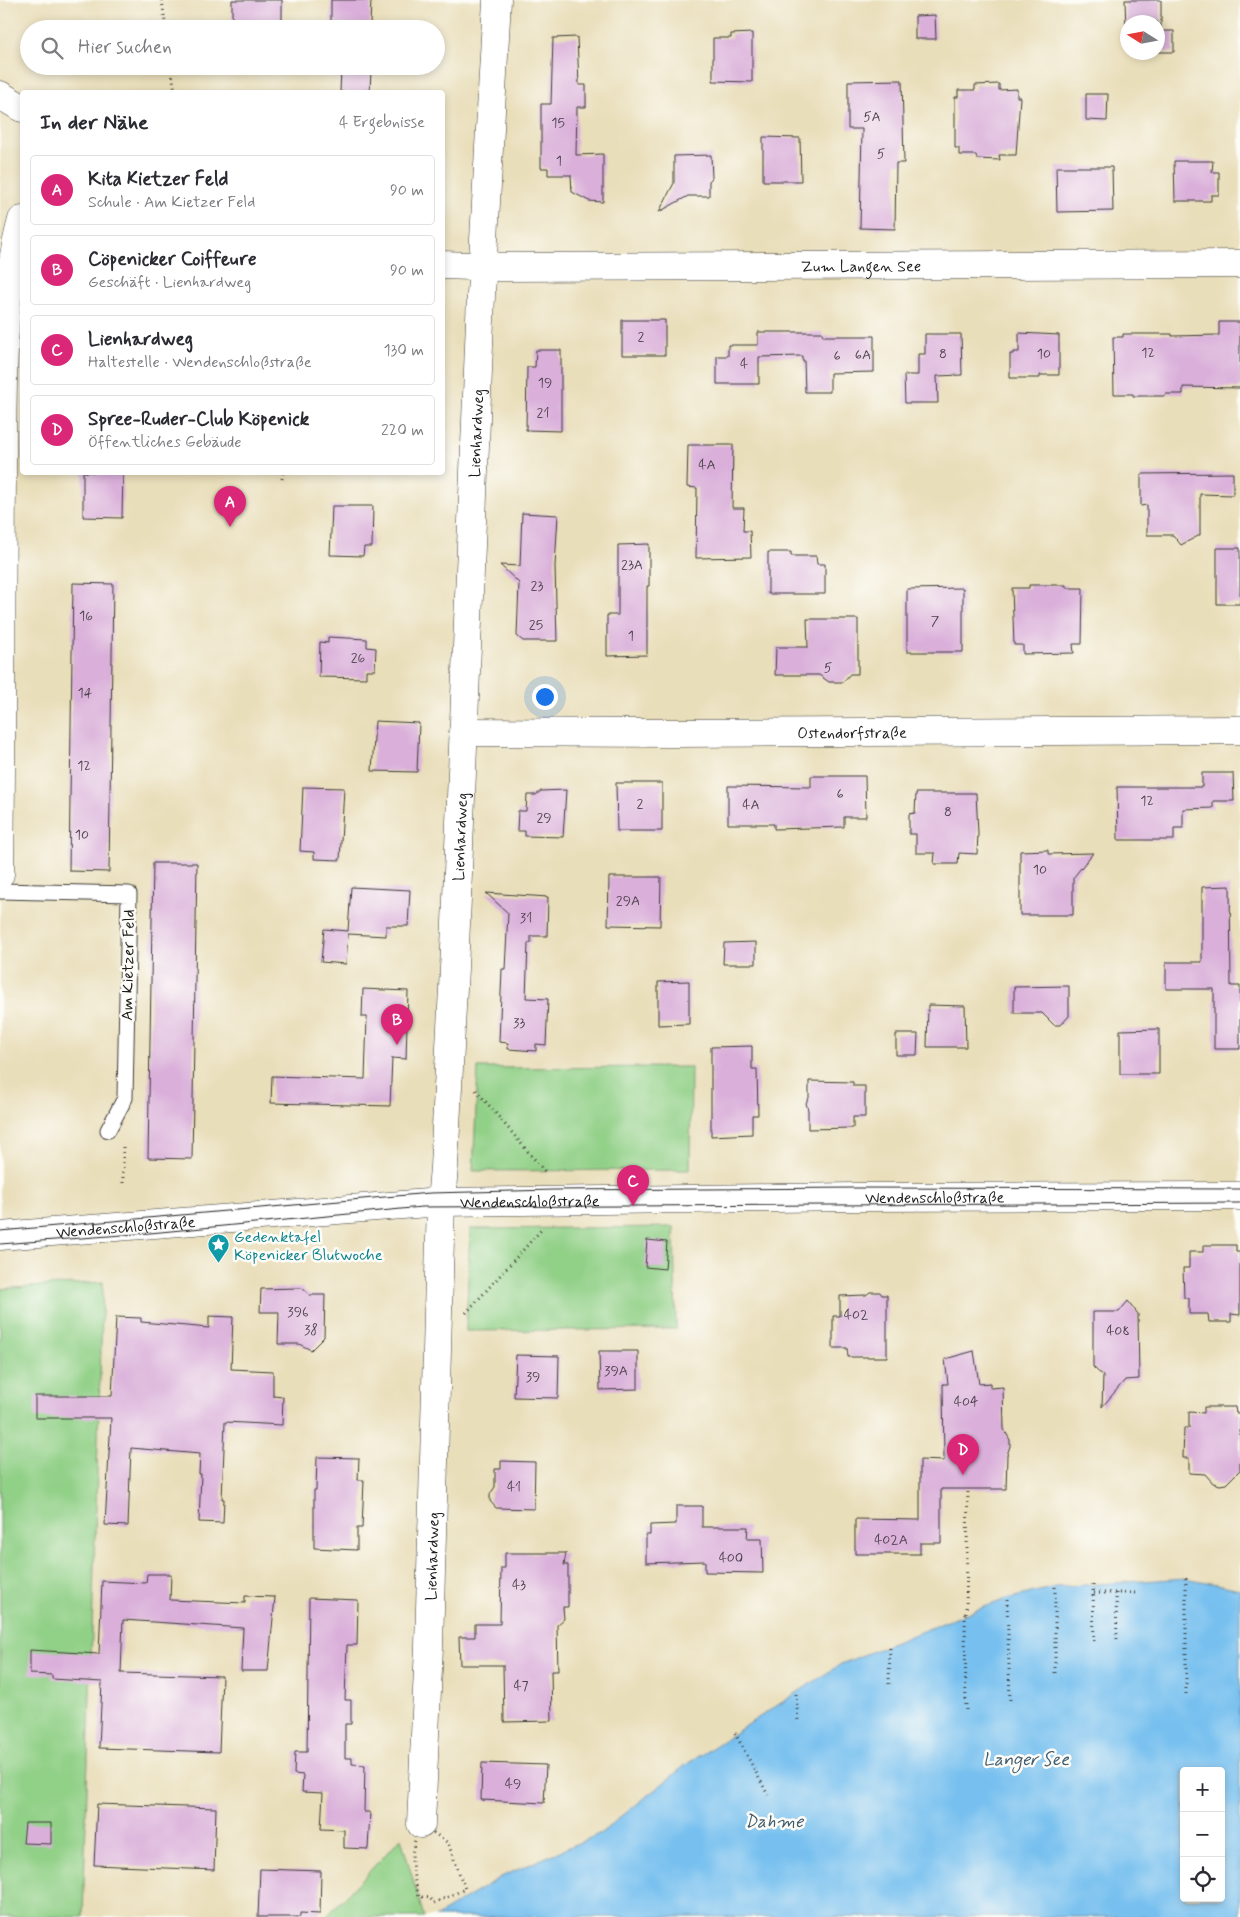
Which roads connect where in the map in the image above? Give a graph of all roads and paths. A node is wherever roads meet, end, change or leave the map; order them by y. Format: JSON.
{"nodes":[{"id":1,"x":162,"y":0,"type":"edge"},
{"id":2,"x":497,"y":0,"type":"edge"},
{"id":3,"x":165,"y":20,"type":"edge"},
{"id":4,"x":172,"y":75,"type":"edge"},
{"id":5,"x":175,"y":90,"type":"edge"},
{"id":6,"x":0,"y":95,"type":"edge"},
{"id":7,"x":20,"y":107,"type":"edge"},
{"id":8,"x":20,"y":227,"type":"edge"},
{"id":9,"x":1240,"y":264,"type":"edge"},
{"id":10,"x":445,"y":265,"type":"edge"},
{"id":11,"x":482,"y":267,"type":"junction"},
{"id":12,"x":282,"y":475,"type":"edge"},
{"id":13,"x":282,"y":479,"type":"dead end"},
{"id":14,"x":1240,"y":730,"type":"edge"},
{"id":15,"x":463,"y":732,"type":"junction"},
{"id":16,"x":0,"y":822,"type":"edge"},
{"id":17,"x":0,"y":874,"type":"edge"},
{"id":18,"x":0,"y":890,"type":"edge"},
{"id":19,"x":473,"y":1085,"type":"dead end"},
{"id":20,"x":108,"y":1130,"type":"dead end"},
{"id":21,"x":1240,"y":1196,"type":"edge"},
{"id":22,"x":568,"y":1199,"type":"junction"},
{"id":23,"x":441,"y":1202,"type":"junction"},
{"id":24,"x":0,"y":1236,"type":"edge"},
{"id":25,"x":462,"y":1318,"type":"dead end"},
{"id":26,"x":968,"y":1489,"type":"dead end"},
{"id":27,"x":1186,"y":1578,"type":"dead end"},
{"id":28,"x":1094,"y":1585,"type":"dead end"},
{"id":29,"x":1055,"y":1587,"type":"dead end"},
{"id":30,"x":1094,"y":1593,"type":"junction"},
{"id":31,"x":1116,"y":1593,"type":"junction"},
{"id":32,"x":1137,"y":1593,"type":"dead end"},
{"id":33,"x":1007,"y":1599,"type":"dead end"},
{"id":34,"x":1117,"y":1643,"type":"dead end"},
{"id":35,"x":890,"y":1644,"type":"dead end"},
{"id":36,"x":1094,"y":1644,"type":"dead end"},
{"id":37,"x":1055,"y":1673,"type":"dead end"},
{"id":38,"x":889,"y":1684,"type":"dead end"},
{"id":39,"x":796,"y":1694,"type":"dead end"},
{"id":40,"x":1186,"y":1694,"type":"dead end"},
{"id":41,"x":1010,"y":1702,"type":"dead end"},
{"id":42,"x":966,"y":1712,"type":"dead end"},
{"id":43,"x":798,"y":1721,"type":"dead end"},
{"id":44,"x":735,"y":1733,"type":"dead end"},
{"id":45,"x":768,"y":1795,"type":"dead end"},
{"id":46,"x":421,"y":1824,"type":"junction"}],
"edges":[{"from":1,"to":3,"type":"path"},
{"from":2,"to":11,"type":"street","name":"Lienhardweg"},
{"from":4,"to":5,"type":"path"},
{"from":6,"to":7,"type":"street"},
{"from":8,"to":16,"type":"street"},
{"from":9,"to":11,"type":"street","name":"Zum Langen See"},
{"from":10,"to":11,"type":"street","name":"Zum Langen See"},
{"from":11,"to":15,"type":"street","name":"Lienhardweg"},
{"from":12,"to":13,"type":"path"},
{"from":14,"to":15,"type":"street","name":"Ostendorfstraße"},
{"from":15,"to":23,"type":"street","name":"Lienhardweg"},
{"from":16,"to":17,"type":"street"},
{"from":18,"to":20,"type":"lane","name":"Am Kietzer Feld"},
{"from":19,"to":22,"type":"path"},
{"from":21,"to":22,"type":"street","name":"Wendenschloßstraße"},
{"from":22,"to":23,"type":"street","name":"Wendenschloßstraße"},
{"from":22,"to":25,"type":"path"},
{"from":23,"to":24,"type":"street","name":"Wendenschloßstraße"},
{"from":23,"to":46,"type":"street","name":"Lienhardweg"},
{"from":26,"to":42,"type":"path"},
{"from":27,"to":40,"type":"path"},
{"from":28,"to":30,"type":"path"},
{"from":29,"to":37,"type":"path"},
{"from":30,"to":31,"type":"path"},
{"from":30,"to":36,"type":"path"},
{"from":31,"to":32,"type":"path"},
{"from":31,"to":34,"type":"path"},
{"from":33,"to":41,"type":"path"},
{"from":35,"to":38,"type":"path"},
{"from":39,"to":43,"type":"path"},
{"from":44,"to":45,"type":"path"},
{"from":46,"to":46,"type":"path"}]}
